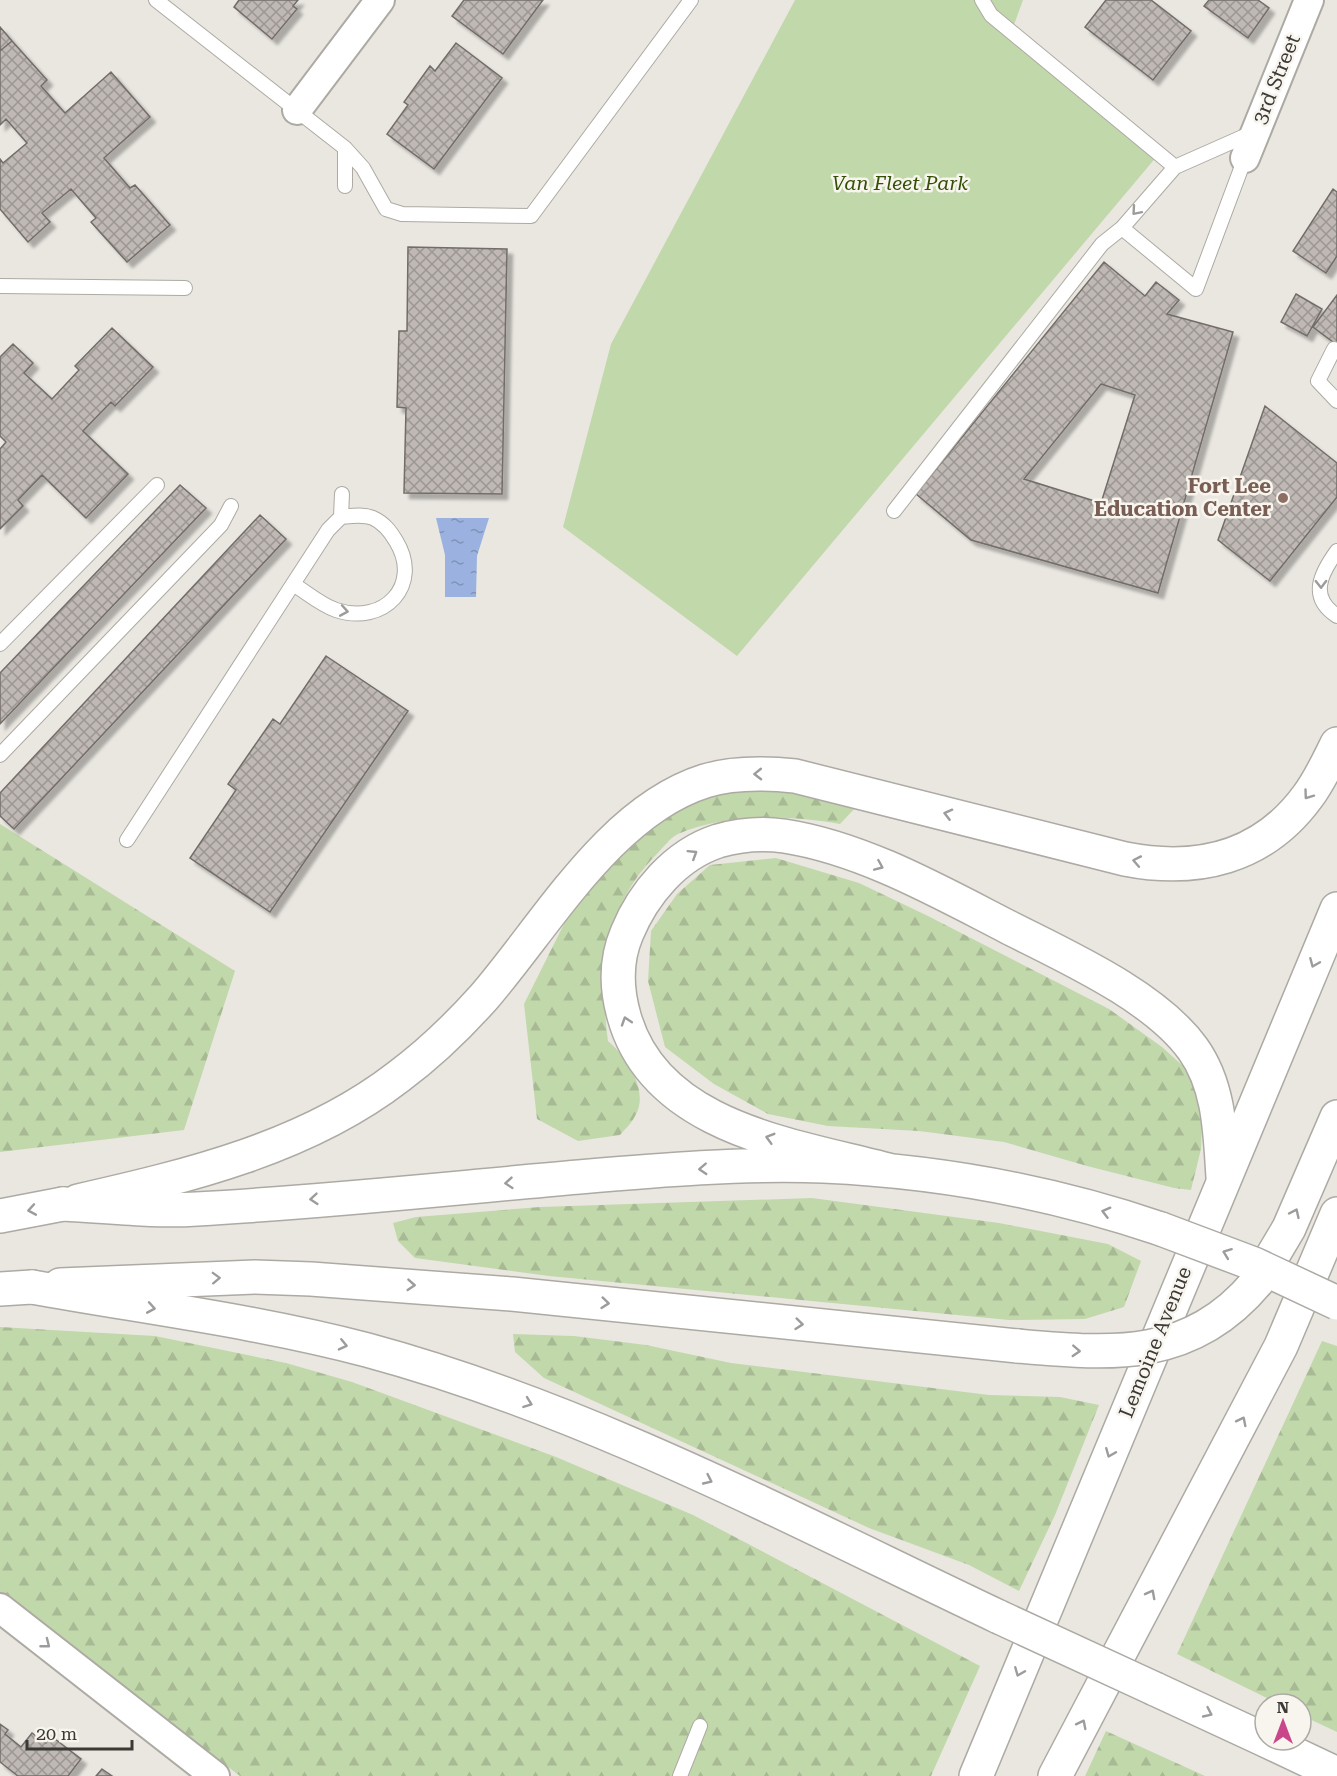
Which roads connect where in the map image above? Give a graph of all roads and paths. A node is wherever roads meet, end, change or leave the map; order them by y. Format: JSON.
{"nodes":[{"id":1,"x":156,"y":0,"type":"edge"},
{"id":2,"x":380,"y":0,"type":"edge"},
{"id":3,"x":691,"y":0,"type":"edge"},
{"id":4,"x":982,"y":0,"type":"edge"},
{"id":5,"x":1309,"y":0,"type":"edge"},
{"id":6,"x":297,"y":110,"type":"junction"},
{"id":7,"x":1255,"y":131,"type":"junction"},
{"id":8,"x":345,"y":148,"type":"junction"},
{"id":9,"x":1245,"y":158,"type":"joint"},
{"id":10,"x":1175,"y":167,"type":"junction"},
{"id":11,"x":345,"y":186,"type":"dead end"},
{"id":12,"x":1122,"y":228,"type":"junction"},
{"id":13,"x":0,"y":286,"type":"edge"},
{"id":14,"x":185,"y":288,"type":"dead end"},
{"id":15,"x":1334,"y":349,"type":"dead end"},
{"id":16,"x":1337,"y":401,"type":"edge"},
{"id":17,"x":158,"y":485,"type":"dead end"},
{"id":18,"x":342,"y":494,"type":"dead end"},
{"id":19,"x":231,"y":506,"type":"dead end"},
{"id":20,"x":894,"y":511,"type":"dead end"},
{"id":21,"x":341,"y":517,"type":"junction"},
{"id":22,"x":1337,"y":551,"type":"edge"},
{"id":23,"x":293,"y":584,"type":"junction"},
{"id":24,"x":1337,"y":616,"type":"edge"},
{"id":25,"x":0,"y":644,"type":"edge"},
{"id":26,"x":1337,"y":744,"type":"edge"},
{"id":27,"x":0,"y":755,"type":"edge"},
{"id":28,"x":127,"y":840,"type":"dead end"},
{"id":29,"x":1337,"y":909,"type":"edge"},
{"id":30,"x":1337,"y":1117,"type":"edge"},
{"id":31,"x":888,"y":1170,"type":"junction"},
{"id":32,"x":1224,"y":1177,"type":"junction"},
{"id":33,"x":63,"y":1204,"type":"junction"},
{"id":34,"x":1337,"y":1214,"type":"edge"},
{"id":35,"x":0,"y":1216,"type":"edge"},
{"id":36,"x":16,"y":1288,"type":"edge"},
{"id":37,"x":1337,"y":1303,"type":"edge"},
{"id":38,"x":0,"y":1608,"type":"edge"},
{"id":39,"x":700,"y":1726,"type":"dead end"},
{"id":40,"x":1253,"y":1734,"type":"edge"},
{"id":41,"x":1290,"y":1752,"type":"edge"},
{"id":42,"x":1337,"y":1774,"type":"edge"},
{"id":43,"x":215,"y":1776,"type":"edge"},
{"id":44,"x":680,"y":1776,"type":"edge"},
{"id":45,"x":976,"y":1776,"type":"edge"},
{"id":46,"x":1055,"y":1776,"type":"edge"}],
"edges":[{"from":1,"to":6,"type":"lane"},
{"from":2,"to":6,"type":"street"},
{"from":3,"to":8,"type":"lane"},
{"from":4,"to":10,"type":"lane"},
{"from":5,"to":7,"type":"street","name":"3rd Street"},
{"from":6,"to":8,"type":"lane"},
{"from":7,"to":9,"type":"street","name":"3rd Street"},
{"from":7,"to":10,"type":"lane"},
{"from":8,"to":11,"type":"lane"},
{"from":9,"to":12,"type":"lane"},
{"from":10,"to":12,"type":"lane","one_way":true},
{"from":12,"to":20,"type":"lane"},
{"from":13,"to":14,"type":"lane"},
{"from":15,"to":16,"type":"lane"},
{"from":17,"to":25,"type":"lane"},
{"from":18,"to":21,"type":"lane"},
{"from":19,"to":27,"type":"lane"},
{"from":21,"to":23,"type":"lane"},
{"from":23,"to":21,"type":"lane","one_way":true},
{"from":22,"to":24,"type":"lane","one_way":true},
{"from":23,"to":28,"type":"lane"},
{"from":26,"to":33,"type":"main road","one_way":true},
{"from":29,"to":32,"type":"main road","name":"Lemoine Avenue","one_way":true},
{"from":36,"to":30,"type":"main road","one_way":true,"bridge":true},
{"from":31,"to":32,"type":"main road","one_way":true},
{"from":31,"to":33,"type":"main road","one_way":true},
{"from":37,"to":31,"type":"main road","one_way":true,"bridge":true},
{"from":32,"to":45,"type":"main road","name":"Lemoine Avenue","one_way":true},
{"from":33,"to":35,"type":"main road","one_way":true},
{"from":46,"to":34,"type":"main road","one_way":true},
{"from":36,"to":40,"type":"main road","one_way":true,"bridge":true},
{"from":38,"to":43,"type":"street","one_way":true},
{"from":39,"to":44,"type":"lane"},
{"from":41,"to":42,"type":"main road"}]}
